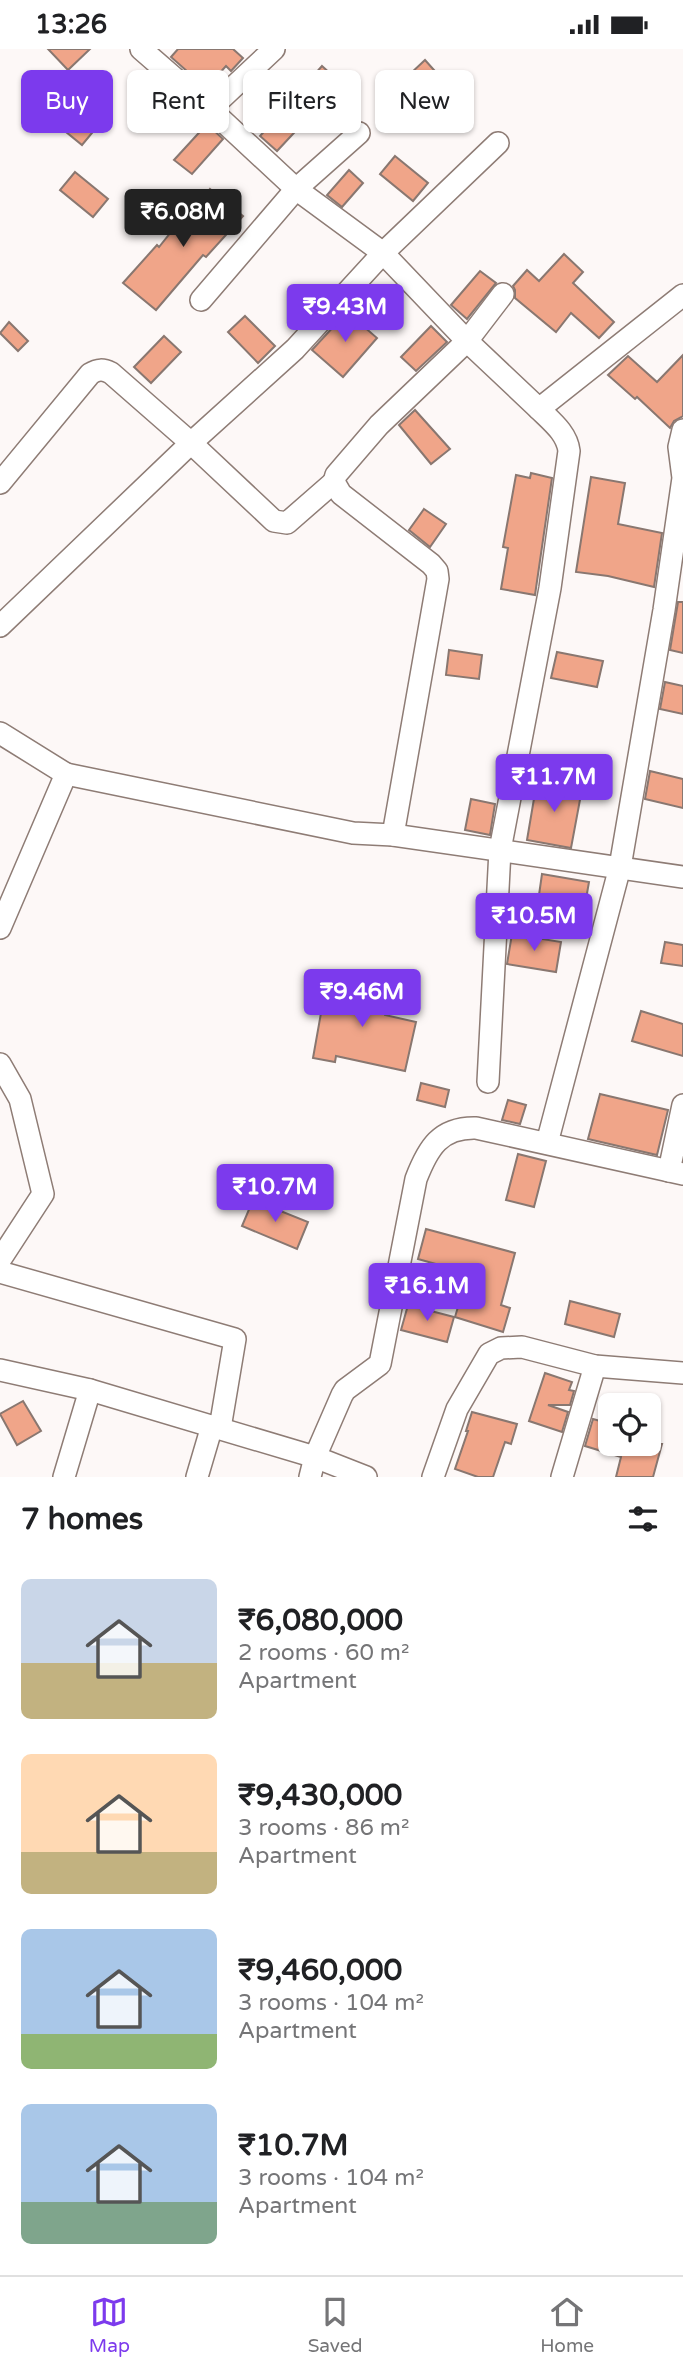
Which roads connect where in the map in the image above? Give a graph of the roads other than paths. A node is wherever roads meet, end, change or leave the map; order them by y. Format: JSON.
{"nodes":[{"id":1,"x":141,"y":49,"type":"edge"},
{"id":2,"x":274,"y":49,"type":"edge"},
{"id":3,"x":165,"y":70,"type":"edge"},
{"id":4,"x":229,"y":91,"type":"edge"},
{"id":5,"x":229,"y":127,"type":"edge"},
{"id":6,"x":359,"y":133,"type":"dead end"},
{"id":7,"x":498,"y":143,"type":"dead end"},
{"id":8,"x":296,"y":189,"type":"junction"},
{"id":9,"x":383,"y":253,"type":"junction"},
{"id":10,"x":502,"y":294,"type":"dead end"},
{"id":11,"x":683,"y":295,"type":"edge"},
{"id":12,"x":201,"y":300,"type":"dead end"},
{"id":13,"x":467,"y":341,"type":"junction"},
{"id":14,"x":540,"y":409,"type":"junction"},
{"id":15,"x":683,"y":430,"type":"edge"},
{"id":16,"x":191,"y":443,"type":"junction"},
{"id":17,"x":334,"y":482,"type":"junction"},
{"id":18,"x":0,"y":483,"type":"edge"},
{"id":19,"x":0,"y":626,"type":"edge"},
{"id":20,"x":0,"y":733,"type":"edge"},
{"id":21,"x":66,"y":774,"type":"junction"},
{"id":22,"x":393,"y":835,"type":"junction"},
{"id":23,"x":500,"y":850,"type":"junction"},
{"id":24,"x":620,"y":867,"type":"junction"},
{"id":25,"x":683,"y":877,"type":"edge"},
{"id":26,"x":0,"y":928,"type":"edge"},
{"id":27,"x":0,"y":1064,"type":"edge"},
{"id":28,"x":488,"y":1082,"type":"dead end"},
{"id":29,"x":683,"y":1105,"type":"edge"},
{"id":30,"x":547,"y":1143,"type":"junction"},
{"id":31,"x":676,"y":1172,"type":"edge"},
{"id":32,"x":0,"y":1259,"type":"edge"},
{"id":33,"x":0,"y":1272,"type":"edge"},
{"id":34,"x":595,"y":1366,"type":"junction"},
{"id":35,"x":0,"y":1370,"type":"edge"},
{"id":36,"x":683,"y":1373,"type":"edge"},
{"id":37,"x":90,"y":1390,"type":"junction"},
{"id":38,"x":216,"y":1427,"type":"junction"},
{"id":39,"x":312,"y":1467,"type":"edge"},
{"id":40,"x":64,"y":1477,"type":"edge"},
{"id":41,"x":197,"y":1477,"type":"edge"},
{"id":42,"x":366,"y":1477,"type":"edge"},
{"id":43,"x":433,"y":1477,"type":"edge"},
{"id":44,"x":562,"y":1477,"type":"edge"}],
"edges":[{"from":1,"to":3,"type":"street"},
{"from":2,"to":4,"type":"street"},
{"from":5,"to":8,"type":"street"},
{"from":6,"to":8,"type":"street"},
{"from":7,"to":9,"type":"street"},
{"from":8,"to":9,"type":"street"},
{"from":8,"to":12,"type":"street"},
{"from":9,"to":13,"type":"street"},
{"from":9,"to":16,"type":"street"},
{"from":10,"to":13,"type":"street"},
{"from":11,"to":14,"type":"street"},
{"from":13,"to":14,"type":"street"},
{"from":13,"to":17,"type":"street"},
{"from":14,"to":23,"type":"street"},
{"from":15,"to":24,"type":"street"},
{"from":16,"to":17,"type":"street"},
{"from":16,"to":18,"type":"street"},
{"from":16,"to":19,"type":"street"},
{"from":17,"to":22,"type":"street"},
{"from":20,"to":21,"type":"street"},
{"from":21,"to":22,"type":"street"},
{"from":21,"to":26,"type":"street"},
{"from":22,"to":23,"type":"street"},
{"from":23,"to":24,"type":"street"},
{"from":23,"to":28,"type":"street"},
{"from":24,"to":25,"type":"street"},
{"from":24,"to":30,"type":"street"},
{"from":27,"to":32,"type":"street"},
{"from":29,"to":31,"type":"street"},
{"from":30,"to":31,"type":"street"},
{"from":30,"to":39,"type":"street"},
{"from":33,"to":38,"type":"street"},
{"from":34,"to":36,"type":"street"},
{"from":34,"to":43,"type":"street"},
{"from":34,"to":44,"type":"street"},
{"from":35,"to":37,"type":"street"},
{"from":37,"to":38,"type":"street"},
{"from":37,"to":40,"type":"street"},
{"from":38,"to":39,"type":"street"},
{"from":38,"to":41,"type":"street"},
{"from":39,"to":42,"type":"street"}]}
